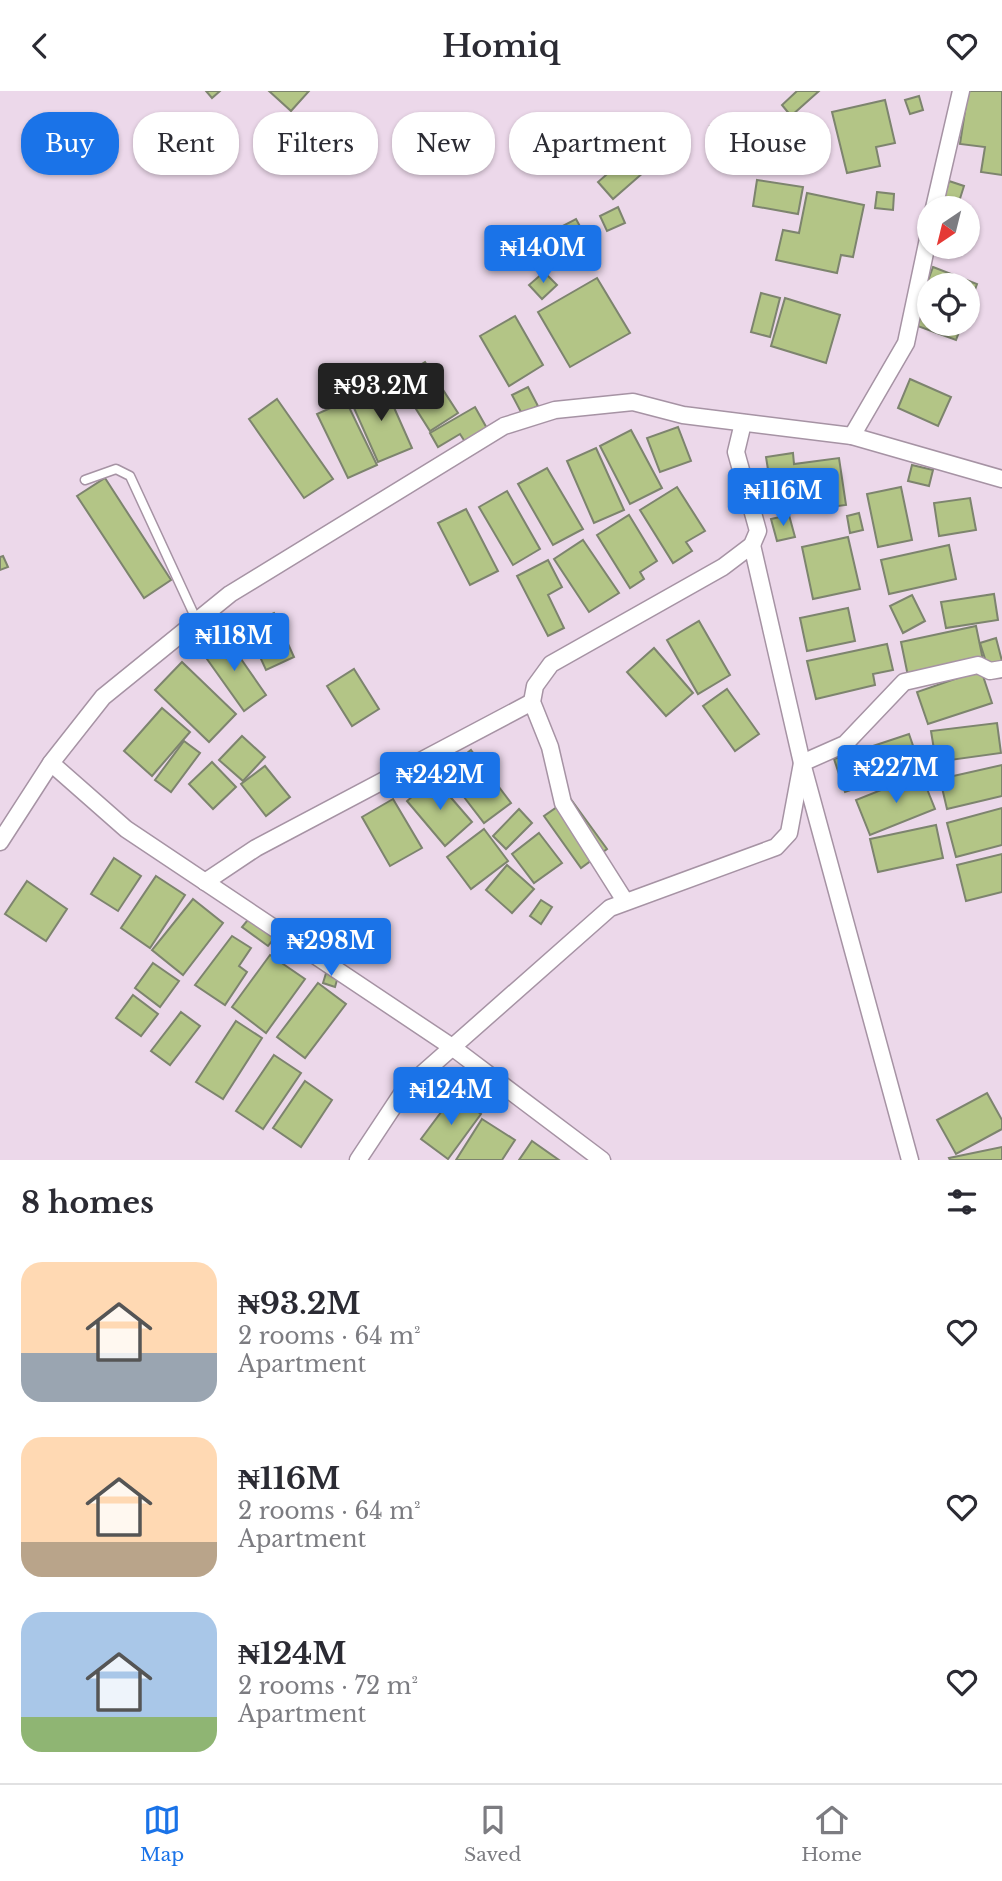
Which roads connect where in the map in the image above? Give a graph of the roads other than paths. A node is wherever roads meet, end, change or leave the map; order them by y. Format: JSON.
{"nodes":[{"id":1,"x":961,"y":91,"type":"edge"},
{"id":2,"x":937,"y":196,"type":"edge"},
{"id":3,"x":924,"y":259,"type":"edge"},
{"id":4,"x":743,"y":423,"type":"junction"},
{"id":5,"x":852,"y":436,"type":"junction"},
{"id":6,"x":1002,"y":479,"type":"edge"},
{"id":7,"x":85,"y":480,"type":"dead end"},
{"id":8,"x":752,"y":545,"type":"junction"},
{"id":9,"x":197,"y":621,"type":"junction"},
{"id":10,"x":1002,"y":669,"type":"edge"},
{"id":11,"x":532,"y":702,"type":"junction"},
{"id":12,"x":51,"y":763,"type":"junction"},
{"id":13,"x":803,"y":763,"type":"junction"},
{"id":14,"x":0,"y":842,"type":"edge"},
{"id":15,"x":205,"y":882,"type":"junction"},
{"id":16,"x":625,"y":901,"type":"junction"},
{"id":17,"x":452,"y":1047,"type":"junction"},
{"id":18,"x":358,"y":1160,"type":"edge"},
{"id":19,"x":602,"y":1160,"type":"edge"},
{"id":20,"x":910,"y":1160,"type":"edge"}],
"edges":[{"from":1,"to":2,"type":"street"},
{"from":3,"to":5,"type":"street"},
{"from":4,"to":5,"type":"street"},
{"from":4,"to":8,"type":"street"},
{"from":4,"to":9,"type":"street"},
{"from":5,"to":6,"type":"street"},
{"from":7,"to":9,"type":"lane"},
{"from":8,"to":11,"type":"street"},
{"from":8,"to":13,"type":"street"},
{"from":9,"to":12,"type":"street"},
{"from":10,"to":13,"type":"street"},
{"from":11,"to":15,"type":"street"},
{"from":11,"to":16,"type":"street"},
{"from":12,"to":14,"type":"street"},
{"from":12,"to":15,"type":"street"},
{"from":13,"to":16,"type":"street"},
{"from":13,"to":20,"type":"street"},
{"from":15,"to":17,"type":"street"},
{"from":16,"to":17,"type":"street"},
{"from":17,"to":18,"type":"street"},
{"from":17,"to":19,"type":"street"}]}
